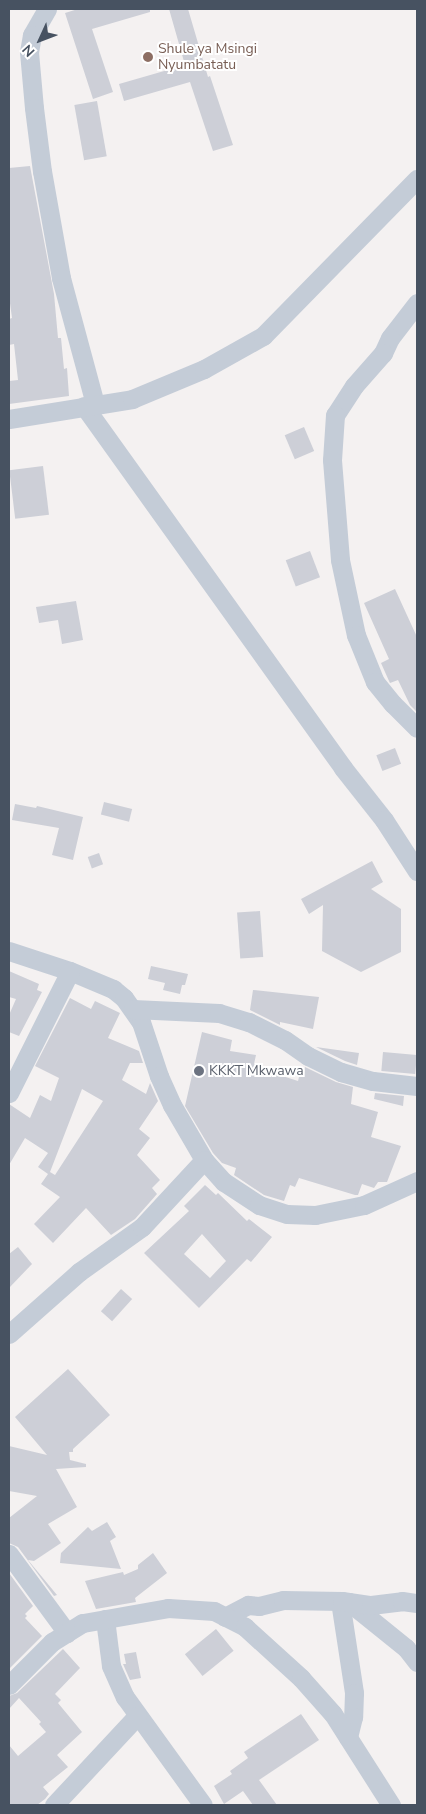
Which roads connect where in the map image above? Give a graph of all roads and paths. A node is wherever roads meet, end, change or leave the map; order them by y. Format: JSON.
{"nodes":[{"id":1,"x":47,"y":9,"type":"edge"},
{"id":2,"x":417,"y":179,"type":"edge"},
{"id":3,"x":417,"y":303,"type":"edge"},
{"id":4,"x":90,"y":405,"type":"junction"},
{"id":5,"x":9,"y":419,"type":"edge"},
{"id":6,"x":417,"y":728,"type":"edge"},
{"id":7,"x":417,"y":871,"type":"edge"},
{"id":8,"x":9,"y":951,"type":"edge"},
{"id":9,"x":70,"y":971,"type":"junction"},
{"id":10,"x":133,"y":1009,"type":"junction"},
{"id":11,"x":417,"y":1086,"type":"edge"},
{"id":12,"x":9,"y":1093,"type":"edge"},
{"id":13,"x":204,"y":1160,"type":"junction"},
{"id":14,"x":417,"y":1181,"type":"edge"},
{"id":15,"x":9,"y":1334,"type":"edge"},
{"id":16,"x":9,"y":1554,"type":"edge"},
{"id":17,"x":345,"y":1602,"type":"junction"},
{"id":18,"x":417,"y":1603,"type":"edge"},
{"id":19,"x":226,"y":1617,"type":"junction"},
{"id":20,"x":105,"y":1619,"type":"junction"},
{"id":21,"x":67,"y":1633,"type":"junction"},
{"id":22,"x":417,"y":1662,"type":"edge"},
{"id":23,"x":9,"y":1685,"type":"edge"},
{"id":24,"x":137,"y":1716,"type":"junction"},
{"id":25,"x":348,"y":1737,"type":"junction"},
{"id":26,"x":54,"y":1805,"type":"edge"},
{"id":27,"x":203,"y":1805,"type":"edge"},
{"id":28,"x":391,"y":1805,"type":"edge"}],
"edges":[{"from":1,"to":4,"type":"street"},
{"from":2,"to":4,"type":"street"},
{"from":3,"to":6,"type":"street"},
{"from":4,"to":5,"type":"street"},
{"from":4,"to":7,"type":"street"},
{"from":8,"to":9,"type":"street"},
{"from":9,"to":10,"type":"street"},
{"from":9,"to":12,"type":"street"},
{"from":10,"to":11,"type":"street"},
{"from":10,"to":13,"type":"street"},
{"from":13,"to":14,"type":"street"},
{"from":13,"to":15,"type":"street"},
{"from":16,"to":21,"type":"street"},
{"from":17,"to":18,"type":"street"},
{"from":17,"to":19,"type":"street"},
{"from":17,"to":22,"type":"street"},
{"from":17,"to":25,"type":"street"},
{"from":19,"to":20,"type":"street"},
{"from":19,"to":25,"type":"street"},
{"from":20,"to":21,"type":"street"},
{"from":20,"to":24,"type":"street"},
{"from":21,"to":23,"type":"street"},
{"from":24,"to":26,"type":"street"},
{"from":24,"to":27,"type":"street"},
{"from":25,"to":28,"type":"street"}]}
